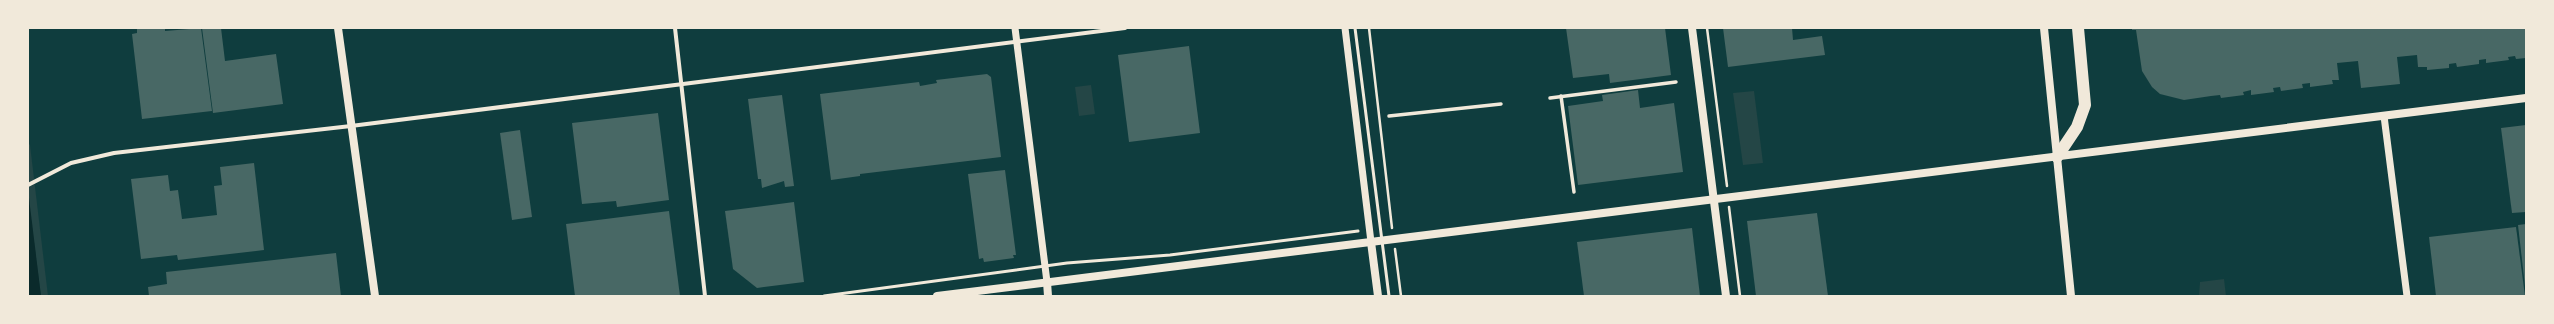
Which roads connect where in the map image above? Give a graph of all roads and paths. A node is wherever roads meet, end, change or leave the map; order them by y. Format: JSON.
{"nodes":[{"id":1,"x":338,"y":28,"type":"edge"},
{"id":2,"x":675,"y":28,"type":"edge"},
{"id":3,"x":1014,"y":28,"type":"edge"},
{"id":4,"x":1125,"y":28,"type":"edge"},
{"id":5,"x":1345,"y":28,"type":"edge"},
{"id":6,"x":1355,"y":28,"type":"edge"},
{"id":7,"x":1692,"y":28,"type":"edge"},
{"id":8,"x":1707,"y":28,"type":"edge"},
{"id":9,"x":2044,"y":28,"type":"edge"},
{"id":10,"x":2078,"y":28,"type":"edge"},
{"id":11,"x":1016,"y":41,"type":"junction"},
{"id":12,"x":1676,"y":82,"type":"dead end"},
{"id":13,"x":681,"y":84,"type":"junction"},
{"id":14,"x":1561,"y":96,"type":"junction"},
{"id":15,"x":1550,"y":98,"type":"dead end"},
{"id":16,"x":2526,"y":98,"type":"edge"},
{"id":17,"x":1501,"y":104,"type":"dead end"},
{"id":18,"x":1389,"y":116,"type":"dead end"},
{"id":19,"x":2384,"y":116,"type":"junction"},
{"id":20,"x":351,"y":126,"type":"junction"},
{"id":21,"x":2057,"y":157,"type":"junction"},
{"id":22,"x":1724,"y":165,"type":"dead end"},
{"id":23,"x":28,"y":185,"type":"edge"},
{"id":24,"x":1574,"y":192,"type":"dead end"},
{"id":25,"x":1714,"y":200,"type":"junction"},
{"id":26,"x":1732,"y":225,"type":"dead end"},
{"id":27,"x":1358,"y":231,"type":"dead end"},
{"id":28,"x":1382,"y":241,"type":"junction"},
{"id":29,"x":1371,"y":242,"type":"junction"},
{"id":30,"x":1397,"y":266,"type":"dead end"},
{"id":31,"x":1045,"y":267,"type":"junction"},
{"id":32,"x":1047,"y":282,"type":"junction"},
{"id":33,"x":375,"y":296,"type":"edge"},
{"id":34,"x":706,"y":296,"type":"edge"},
{"id":35,"x":824,"y":296,"type":"edge"},
{"id":36,"x":937,"y":296,"type":"edge"},
{"id":37,"x":1048,"y":296,"type":"edge"},
{"id":38,"x":1378,"y":296,"type":"edge"},
{"id":39,"x":1389,"y":296,"type":"edge"},
{"id":40,"x":1401,"y":296,"type":"edge"},
{"id":41,"x":1726,"y":296,"type":"edge"},
{"id":42,"x":1740,"y":296,"type":"edge"},
{"id":43,"x":2071,"y":296,"type":"edge"},
{"id":44,"x":2407,"y":296,"type":"edge"}],
"edges":[{"from":1,"to":20,"type":"main road"},
{"from":2,"to":13,"type":"street"},
{"from":3,"to":11,"type":"street"},
{"from":4,"to":11,"type":"street"},
{"from":5,"to":29,"type":"street"},
{"from":6,"to":28,"type":"lane"},
{"from":7,"to":25,"type":"main road"},
{"from":8,"to":22,"type":"path"},
{"from":9,"to":21,"type":"main road"},
{"from":10,"to":21,"type":"highway"},
{"from":11,"to":13,"type":"street"},
{"from":11,"to":31,"type":"street"},
{"from":12,"to":14,"type":"street"},
{"from":13,"to":20,"type":"street"},
{"from":13,"to":34,"type":"street"},
{"from":14,"to":15,"type":"street"},
{"from":14,"to":24,"type":"street"},
{"from":16,"to":19,"type":"main road"},
{"from":17,"to":18,"type":"street"},
{"from":19,"to":21,"type":"main road"},
{"from":19,"to":44,"type":"street"},
{"from":20,"to":23,"type":"street"},
{"from":20,"to":33,"type":"main road"},
{"from":21,"to":25,"type":"main road"},
{"from":21,"to":43,"type":"main road"},
{"from":25,"to":28,"type":"main road"},
{"from":25,"to":41,"type":"main road"},
{"from":26,"to":42,"type":"path"},
{"from":27,"to":31,"type":"lane"},
{"from":28,"to":29,"type":"main road"},
{"from":28,"to":39,"type":"lane"},
{"from":29,"to":32,"type":"main road"},
{"from":29,"to":38,"type":"main road"},
{"from":30,"to":40,"type":"path"},
{"from":31,"to":32,"type":"street"},
{"from":31,"to":35,"type":"lane"},
{"from":32,"to":36,"type":"main road"},
{"from":32,"to":37,"type":"main road"}]}
